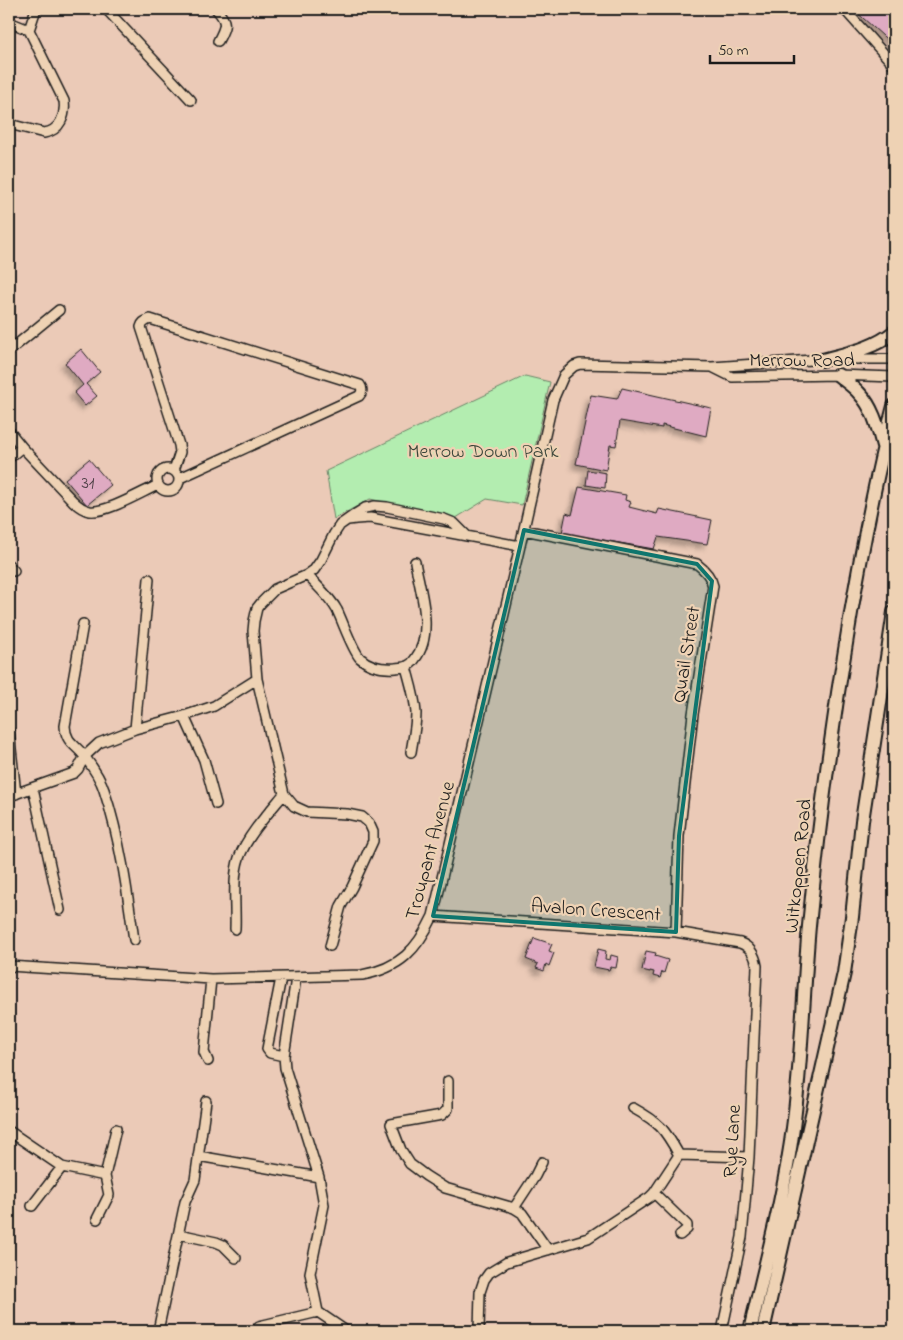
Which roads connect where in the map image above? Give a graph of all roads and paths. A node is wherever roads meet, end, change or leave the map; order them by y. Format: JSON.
{"nodes":[{"id":1,"x":36,"y":9,"type":"edge"},
{"id":2,"x":106,"y":9,"type":"edge"},
{"id":3,"x":216,"y":9,"type":"edge"},
{"id":4,"x":844,"y":9,"type":"edge"},
{"id":5,"x":9,"y":22,"type":"edge"},
{"id":6,"x":29,"y":30,"type":"junction"},
{"id":7,"x":218,"y":41,"type":"dead end"},
{"id":8,"x":894,"y":65,"type":"edge"},
{"id":9,"x":191,"y":100,"type":"dead end"},
{"id":10,"x":9,"y":124,"type":"edge"},
{"id":11,"x":60,"y":310,"type":"dead end"},
{"id":12,"x":894,"y":332,"type":"edge"},
{"id":13,"x":9,"y":351,"type":"edge"},
{"id":14,"x":894,"y":359,"type":"edge"},
{"id":15,"x":822,"y":360,"type":"junction"},
{"id":16,"x":580,"y":364,"type":"joint"},
{"id":17,"x":712,"y":367,"type":"junction"},
{"id":18,"x":838,"y":375,"type":"junction"},
{"id":19,"x":894,"y":377,"type":"edge"},
{"id":20,"x":894,"y":406,"type":"edge"},
{"id":21,"x":9,"y":431,"type":"edge"},
{"id":22,"x":22,"y":447,"type":"junction"},
{"id":23,"x":883,"y":448,"type":"junction"},
{"id":24,"x":9,"y":458,"type":"edge"},
{"id":25,"x":177,"y":474,"type":"junction"},
{"id":26,"x":158,"y":485,"type":"junction"},
{"id":27,"x":348,"y":520,"type":"junction"},
{"id":28,"x":524,"y":530,"type":"junction"},
{"id":29,"x":467,"y":536,"type":"junction"},
{"id":30,"x":520,"y":546,"type":"junction"},
{"id":31,"x":415,"y":562,"type":"dead end"},
{"id":32,"x":307,"y":575,"type":"junction"},
{"id":33,"x":149,"y":579,"type":"dead end"},
{"id":34,"x":894,"y":612,"type":"edge"},
{"id":35,"x":83,"y":624,"type":"dead end"},
{"id":36,"x":406,"y":667,"type":"junction"},
{"id":37,"x":257,"y":680,"type":"junction"},
{"id":38,"x":184,"y":716,"type":"junction"},
{"id":39,"x":135,"y":729,"type":"junction"},
{"id":40,"x":9,"y":731,"type":"edge"},
{"id":41,"x":411,"y":752,"type":"dead end"},
{"id":42,"x":85,"y":756,"type":"junction"},
{"id":43,"x":33,"y":788,"type":"junction"},
{"id":44,"x":284,"y":794,"type":"junction"},
{"id":45,"x":12,"y":795,"type":"edge"},
{"id":46,"x":216,"y":804,"type":"dead end"},
{"id":47,"x":60,"y":910,"type":"dead end"},
{"id":48,"x":433,"y":916,"type":"junction"},
{"id":49,"x":235,"y":929,"type":"dead end"},
{"id":50,"x":676,"y":932,"type":"junction"},
{"id":51,"x":134,"y":940,"type":"dead end"},
{"id":52,"x":330,"y":946,"type":"dead end"},
{"id":53,"x":753,"y":952,"type":"joint"},
{"id":54,"x":9,"y":966,"type":"edge"},
{"id":55,"x":281,"y":978,"type":"junction"},
{"id":56,"x":296,"y":978,"type":"junction"},
{"id":57,"x":211,"y":979,"type":"junction"},
{"id":58,"x":284,"y":1056,"type":"junction"},
{"id":59,"x":208,"y":1061,"type":"dead end"},
{"id":60,"x":448,"y":1081,"type":"dead end"},
{"id":61,"x":206,"y":1101,"type":"dead end"},
{"id":62,"x":633,"y":1108,"type":"dead end"},
{"id":63,"x":116,"y":1129,"type":"dead end"},
{"id":64,"x":9,"y":1131,"type":"edge"},
{"id":65,"x":679,"y":1155,"type":"junction"},
{"id":66,"x":198,"y":1156,"type":"junction"},
{"id":67,"x":749,"y":1157,"type":"junction"},
{"id":68,"x":542,"y":1162,"type":"dead end"},
{"id":69,"x":62,"y":1167,"type":"junction"},
{"id":70,"x":105,"y":1176,"type":"junction"},
{"id":71,"x":318,"y":1177,"type":"junction"},
{"id":72,"x":654,"y":1193,"type":"junction"},
{"id":73,"x":32,"y":1206,"type":"dead end"},
{"id":74,"x":514,"y":1208,"type":"junction"},
{"id":75,"x":97,"y":1219,"type":"dead end"},
{"id":76,"x":179,"y":1234,"type":"junction"},
{"id":77,"x":680,"y":1235,"type":"dead end"},
{"id":78,"x":548,"y":1250,"type":"junction"},
{"id":79,"x":236,"y":1258,"type":"dead end"},
{"id":80,"x":318,"y":1312,"type":"junction"},
{"id":81,"x":259,"y":1326,"type":"dead end"},
{"id":82,"x":158,"y":1331,"type":"edge"},
{"id":83,"x":346,"y":1331,"type":"edge"},
{"id":84,"x":479,"y":1331,"type":"edge"},
{"id":85,"x":722,"y":1331,"type":"edge"},
{"id":86,"x":750,"y":1331,"type":"edge"},
{"id":87,"x":763,"y":1331,"type":"edge"}],
"edges":[{"from":1,"to":6,"type":"street"},
{"from":2,"to":9,"type":"street"},
{"from":3,"to":7,"type":"street"},
{"from":4,"to":8,"type":"street"},
{"from":5,"to":6,"type":"street"},
{"from":6,"to":10,"type":"street"},
{"from":11,"to":13,"type":"street"},
{"from":12,"to":15,"type":"main road"},
{"from":14,"to":15,"type":"street","name":"Merrow Road"},
{"from":15,"to":17,"type":"street","name":"Merrow Road"},
{"from":16,"to":17,"type":"street","name":"Merrow Road"},
{"from":16,"to":28,"type":"street","name":"Troupant Avenue"},
{"from":17,"to":18,"type":"street","name":"Merrow Road"},
{"from":18,"to":19,"type":"street","name":"Merrow Road"},
{"from":18,"to":23,"type":"main road"},
{"from":20,"to":23,"type":"main road","name":"Witkoppen Road"},
{"from":21,"to":22,"type":"street"},
{"from":22,"to":24,"type":"street"},
{"from":22,"to":26,"type":"street"},
{"from":23,"to":86,"type":"main road","name":"Witkoppen Road"},
{"from":25,"to":25,"type":"street"},
{"from":25,"to":26,"type":"street"},
{"from":25,"to":26,"type":"street"},
{"from":27,"to":29,"type":"street"},
{"from":27,"to":29,"type":"street"},
{"from":27,"to":32,"type":"street"},
{"from":28,"to":30,"type":"street","name":"Troupant Avenue"},
{"from":28,"to":50,"type":"street","name":"Quail Street"},
{"from":29,"to":30,"type":"street"},
{"from":30,"to":48,"type":"street","name":"Troupant Avenue"},
{"from":31,"to":36,"type":"street"},
{"from":32,"to":36,"type":"street"},
{"from":32,"to":37,"type":"street"},
{"from":33,"to":39,"type":"street"},
{"from":34,"to":87,"type":"main road"},
{"from":35,"to":42,"type":"street"},
{"from":36,"to":41,"type":"street"},
{"from":37,"to":38,"type":"street"},
{"from":37,"to":44,"type":"street"},
{"from":38,"to":39,"type":"street"},
{"from":38,"to":46,"type":"street"},
{"from":39,"to":42,"type":"street"},
{"from":40,"to":45,"type":"street"},
{"from":42,"to":43,"type":"street"},
{"from":42,"to":51,"type":"street"},
{"from":43,"to":45,"type":"street"},
{"from":43,"to":47,"type":"street"},
{"from":44,"to":49,"type":"street"},
{"from":44,"to":52,"type":"street"},
{"from":48,"to":50,"type":"street","name":"Avalon Crescent"},
{"from":48,"to":56,"type":"street","name":"Troupant Avenue"},
{"from":50,"to":53,"type":"street","name":"Avalon Crescent"},
{"from":53,"to":67,"type":"street","name":"Rye Lane"},
{"from":54,"to":57,"type":"street","name":"Troupant Avenue"},
{"from":55,"to":56,"type":"street","name":"Troupant Avenue"},
{"from":55,"to":57,"type":"street","name":"Troupant Avenue"},
{"from":55,"to":58,"type":"street"},
{"from":56,"to":58,"type":"street"},
{"from":57,"to":59,"type":"street"},
{"from":58,"to":71,"type":"street"},
{"from":60,"to":74,"type":"street"},
{"from":61,"to":66,"type":"street"},
{"from":62,"to":65,"type":"street"},
{"from":63,"to":70,"type":"street"},
{"from":64,"to":69,"type":"street"},
{"from":65,"to":67,"type":"street"},
{"from":65,"to":72,"type":"street"},
{"from":66,"to":71,"type":"street"},
{"from":66,"to":76,"type":"street"},
{"from":67,"to":85,"type":"street","name":"Rye Lane"},
{"from":68,"to":74,"type":"street"},
{"from":69,"to":70,"type":"street"},
{"from":69,"to":73,"type":"street"},
{"from":70,"to":75,"type":"street"},
{"from":71,"to":80,"type":"street"},
{"from":72,"to":77,"type":"street"},
{"from":72,"to":78,"type":"street"},
{"from":74,"to":78,"type":"street"},
{"from":76,"to":79,"type":"street"},
{"from":76,"to":82,"type":"street"},
{"from":78,"to":84,"type":"street"},
{"from":80,"to":81,"type":"street"},
{"from":80,"to":83,"type":"street"}]}
